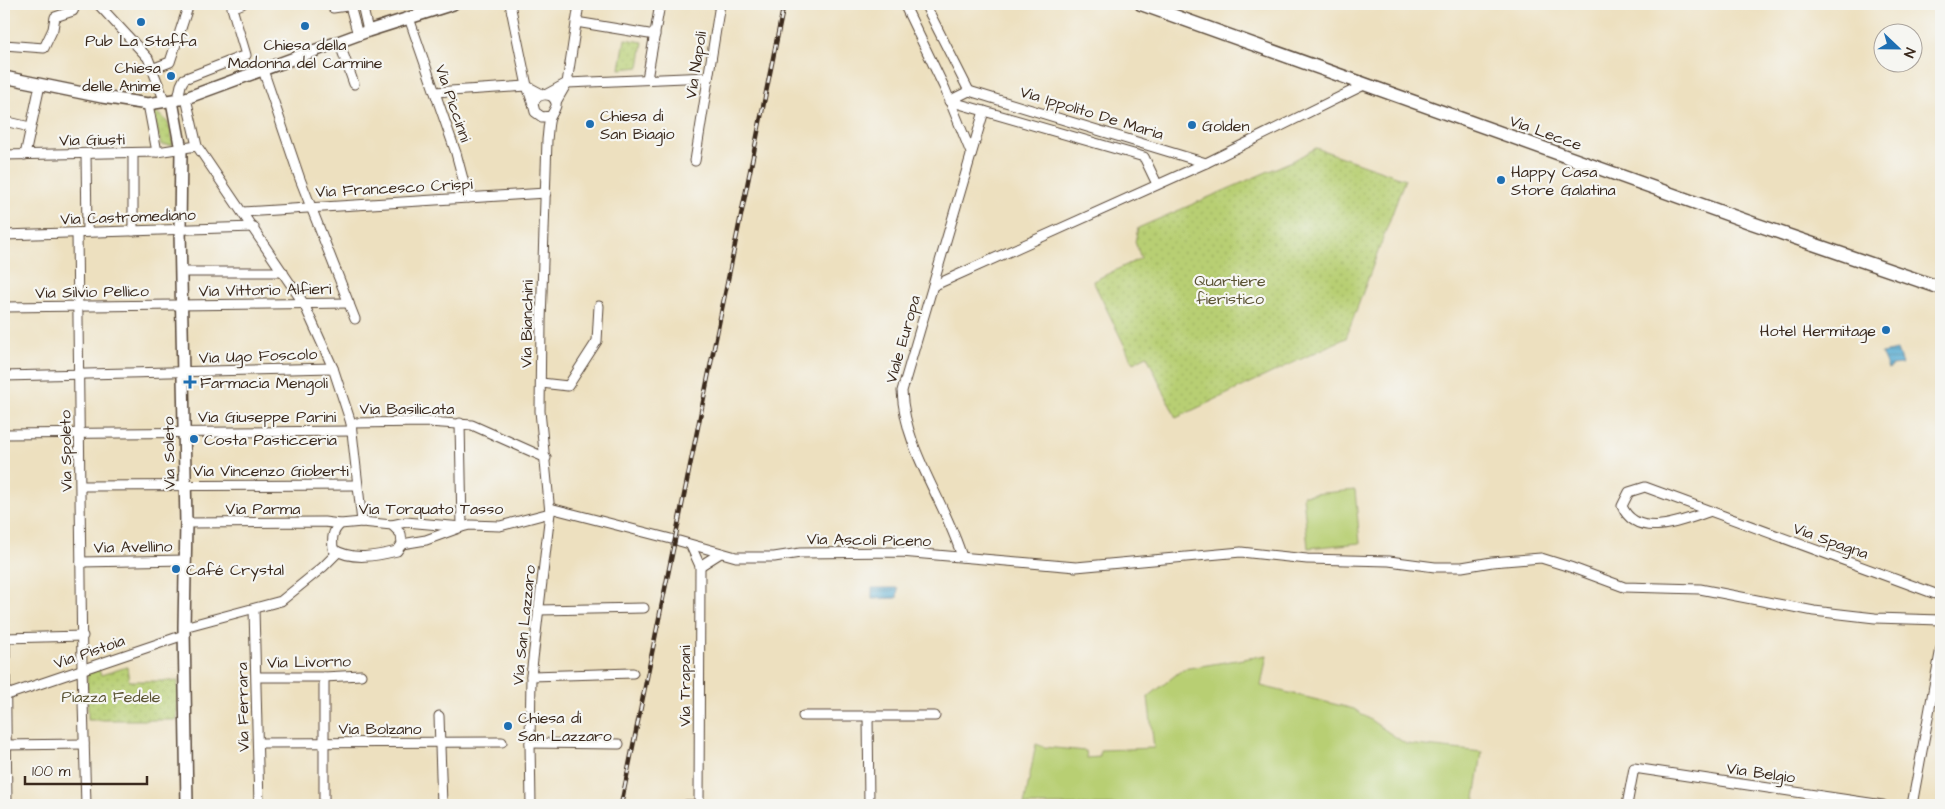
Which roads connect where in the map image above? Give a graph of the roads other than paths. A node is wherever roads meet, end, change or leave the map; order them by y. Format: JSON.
{"nodes":[{"id":1,"x":76,"y":4,"type":"edge"},
{"id":2,"x":101,"y":4,"type":"edge"},
{"id":3,"x":188,"y":4,"type":"edge"},
{"id":4,"x":242,"y":4,"type":"edge"},
{"id":5,"x":331,"y":4,"type":"edge"},
{"id":6,"x":361,"y":4,"type":"edge"},
{"id":7,"x":452,"y":4,"type":"edge"},
{"id":8,"x":510,"y":4,"type":"edge"},
{"id":9,"x":579,"y":4,"type":"edge"},
{"id":10,"x":660,"y":4,"type":"edge"},
{"id":11,"x":720,"y":4,"type":"edge"},
{"id":12,"x":904,"y":4,"type":"edge"},
{"id":13,"x":925,"y":4,"type":"edge"},
{"id":14,"x":1140,"y":4,"type":"edge"},
{"id":15,"x":350,"y":6,"type":"junction"},
{"id":16,"x":409,"y":18,"type":"junction"},
{"id":17,"x":576,"y":22,"type":"junction"},
{"id":18,"x":363,"y":33,"type":"junction"},
{"id":19,"x":655,"y":35,"type":"junction"},
{"id":20,"x":339,"y":42,"type":"junction"},
{"id":21,"x":4,"y":45,"type":"edge"},
{"id":22,"x":152,"y":69,"type":"junction"},
{"id":23,"x":263,"y":70,"type":"junction"},
{"id":24,"x":4,"y":77,"type":"edge"},
{"id":25,"x":708,"y":77,"type":"junction"},
{"id":26,"x":648,"y":79,"type":"junction"},
{"id":27,"x":567,"y":83,"type":"junction"},
{"id":28,"x":354,"y":84,"type":"dead end"},
{"id":29,"x":1366,"y":84,"type":"junction"},
{"id":30,"x":40,"y":85,"type":"junction"},
{"id":31,"x":527,"y":86,"type":"junction"},
{"id":32,"x":970,"y":91,"type":"junction"},
{"id":33,"x":435,"y":92,"type":"junction"},
{"id":34,"x":545,"y":94,"type":"junction"},
{"id":35,"x":175,"y":100,"type":"junction"},
{"id":36,"x":949,"y":101,"type":"junction"},
{"id":37,"x":556,"y":102,"type":"junction"},
{"id":38,"x":148,"y":104,"type":"junction"},
{"id":39,"x":534,"y":104,"type":"junction"},
{"id":40,"x":984,"y":111,"type":"junction"},
{"id":41,"x":538,"y":115,"type":"junction"},
{"id":42,"x":551,"y":116,"type":"junction"},
{"id":43,"x":4,"y":121,"type":"edge"},
{"id":44,"x":30,"y":127,"type":"junction"},
{"id":45,"x":547,"y":140,"type":"junction"},
{"id":46,"x":1148,"y":144,"type":"junction"},
{"id":47,"x":197,"y":146,"type":"junction"},
{"id":48,"x":181,"y":150,"type":"junction"},
{"id":49,"x":157,"y":152,"type":"junction"},
{"id":50,"x":133,"y":153,"type":"junction"},
{"id":51,"x":971,"y":153,"type":"junction"},
{"id":52,"x":86,"y":154,"type":"junction"},
{"id":53,"x":4,"y":155,"type":"edge"},
{"id":54,"x":25,"y":155,"type":"junction"},
{"id":55,"x":1144,"y":157,"type":"junction"},
{"id":56,"x":695,"y":161,"type":"dead end"},
{"id":57,"x":1206,"y":163,"type":"junction"},
{"id":58,"x":1157,"y":184,"type":"junction"},
{"id":59,"x":546,"y":193,"type":"junction"},
{"id":60,"x":468,"y":198,"type":"junction"},
{"id":61,"x":311,"y":207,"type":"junction"},
{"id":62,"x":243,"y":212,"type":"junction"},
{"id":63,"x":254,"y":227,"type":"junction"},
{"id":64,"x":180,"y":230,"type":"junction"},
{"id":65,"x":134,"y":231,"type":"junction"},
{"id":66,"x":82,"y":233,"type":"junction"},
{"id":67,"x":4,"y":235,"type":"edge"},
{"id":68,"x":181,"y":272,"type":"junction"},
{"id":69,"x":283,"y":272,"type":"junction"},
{"id":70,"x":933,"y":286,"type":"junction"},
{"id":71,"x":1941,"y":288,"type":"edge"},
{"id":72,"x":349,"y":303,"type":"junction"},
{"id":73,"x":304,"y":304,"type":"junction"},
{"id":74,"x":181,"y":305,"type":"junction"},
{"id":75,"x":599,"y":306,"type":"dead end"},
{"id":76,"x":4,"y":307,"type":"edge"},
{"id":77,"x":78,"y":307,"type":"junction"},
{"id":78,"x":355,"y":319,"type":"dead end"},
{"id":79,"x":333,"y":368,"type":"junction"},
{"id":80,"x":183,"y":372,"type":"junction"},
{"id":81,"x":80,"y":375,"type":"junction"},
{"id":82,"x":4,"y":376,"type":"edge"},
{"id":83,"x":541,"y":383,"type":"junction"},
{"id":84,"x":460,"y":423,"type":"junction"},
{"id":85,"x":351,"y":427,"type":"junction"},
{"id":86,"x":183,"y":432,"type":"junction"},
{"id":87,"x":80,"y":433,"type":"junction"},
{"id":88,"x":4,"y":434,"type":"edge"},
{"id":89,"x":546,"y":458,"type":"junction"},
{"id":90,"x":184,"y":485,"type":"junction"},
{"id":91,"x":357,"y":485,"type":"junction"},
{"id":92,"x":81,"y":486,"type":"junction"},
{"id":93,"x":550,"y":510,"type":"junction"},
{"id":94,"x":1711,"y":511,"type":"junction"},
{"id":95,"x":362,"y":522,"type":"junction"},
{"id":96,"x":186,"y":523,"type":"junction"},
{"id":97,"x":340,"y":524,"type":"junction"},
{"id":98,"x":392,"y":525,"type":"junction"},
{"id":99,"x":462,"y":527,"type":"junction"},
{"id":100,"x":675,"y":540,"type":"joint"},
{"id":101,"x":402,"y":544,"type":"junction"},
{"id":102,"x":691,"y":546,"type":"junction"},
{"id":103,"x":338,"y":552,"type":"junction"},
{"id":104,"x":719,"y":554,"type":"junction"},
{"id":105,"x":962,"y":557,"type":"junction"},
{"id":106,"x":186,"y":560,"type":"junction"},
{"id":107,"x":81,"y":562,"type":"junction"},
{"id":108,"x":700,"y":566,"type":"junction"},
{"id":109,"x":1941,"y":596,"type":"edge"},
{"id":110,"x":254,"y":608,"type":"junction"},
{"id":111,"x":644,"y":608,"type":"dead end"},
{"id":112,"x":538,"y":610,"type":"junction"},
{"id":113,"x":1941,"y":620,"type":"edge"},
{"id":114,"x":184,"y":631,"type":"junction"},
{"id":115,"x":83,"y":636,"type":"junction"},
{"id":116,"x":5,"y":638,"type":"edge"},
{"id":117,"x":1941,"y":648,"type":"edge"},
{"id":118,"x":82,"y":668,"type":"junction"},
{"id":119,"x":633,"y":673,"type":"dead end"},
{"id":120,"x":361,"y":675,"type":"dead end"},
{"id":121,"x":257,"y":676,"type":"junction"},
{"id":122,"x":531,"y":676,"type":"junction"},
{"id":123,"x":324,"y":678,"type":"junction"},
{"id":124,"x":5,"y":695,"type":"edge"},
{"id":125,"x":439,"y":716,"type":"dead end"},
{"id":126,"x":803,"y":716,"type":"dead end"},
{"id":127,"x":868,"y":716,"type":"junction"},
{"id":128,"x":935,"y":716,"type":"dead end"},
{"id":129,"x":324,"y":742,"type":"junction"},
{"id":130,"x":502,"y":742,"type":"dead end"},
{"id":131,"x":258,"y":743,"type":"junction"},
{"id":132,"x":439,"y":743,"type":"junction"},
{"id":133,"x":530,"y":743,"type":"junction"},
{"id":134,"x":84,"y":744,"type":"junction"},
{"id":135,"x":619,"y":744,"type":"dead end"},
{"id":136,"x":5,"y":745,"type":"edge"},
{"id":137,"x":7,"y":805,"type":"edge"},
{"id":138,"x":86,"y":805,"type":"edge"},
{"id":139,"x":187,"y":805,"type":"edge"},
{"id":140,"x":259,"y":805,"type":"edge"},
{"id":141,"x":324,"y":805,"type":"edge"},
{"id":142,"x":442,"y":805,"type":"edge"},
{"id":143,"x":531,"y":805,"type":"edge"},
{"id":144,"x":686,"y":805,"type":"edge"},
{"id":145,"x":699,"y":805,"type":"edge"},
{"id":146,"x":722,"y":805,"type":"edge"},
{"id":147,"x":869,"y":805,"type":"edge"},
{"id":148,"x":1626,"y":805,"type":"edge"},
{"id":149,"x":1883,"y":805,"type":"edge"},
{"id":150,"x":1912,"y":805,"type":"edge"}],
"edges":[{"from":1,"to":21,"type":"street"},
{"from":2,"to":22,"type":"street"},
{"from":3,"to":22,"type":"street"},
{"from":4,"to":35,"type":"street"},
{"from":5,"to":15,"type":"street"},
{"from":6,"to":15,"type":"street"},
{"from":6,"to":18,"type":"street"},
{"from":7,"to":16,"type":"street"},
{"from":8,"to":31,"type":"street"},
{"from":9,"to":17,"type":"street"},
{"from":10,"to":19,"type":"street"},
{"from":11,"to":25,"type":"street","name":"Via Napoli"},
{"from":12,"to":36,"type":"street"},
{"from":13,"to":32,"type":"street"},
{"from":14,"to":29,"type":"main road","name":"Via Lecce"},
{"from":15,"to":18,"type":"street"},
{"from":16,"to":18,"type":"street"},
{"from":16,"to":33,"type":"street","name":"Via Piccinni"},
{"from":17,"to":19,"type":"street"},
{"from":17,"to":27,"type":"street"},
{"from":18,"to":20,"type":"street"},
{"from":19,"to":26,"type":"street"},
{"from":20,"to":23,"type":"street"},
{"from":20,"to":28,"type":"street"},
{"from":22,"to":35,"type":"street"},
{"from":23,"to":35,"type":"street"},
{"from":23,"to":61,"type":"street"},
{"from":24,"to":30,"type":"street"},
{"from":25,"to":26,"type":"street"},
{"from":25,"to":56,"type":"street","name":"Via Napoli"},
{"from":26,"to":27,"type":"street"},
{"from":27,"to":34,"type":"street"},
{"from":27,"to":37,"type":"street"},
{"from":29,"to":57,"type":"street"},
{"from":29,"to":71,"type":"main road","name":"Via Lecce"},
{"from":30,"to":38,"type":"street"},
{"from":30,"to":44,"type":"street"},
{"from":31,"to":33,"type":"street"},
{"from":31,"to":34,"type":"street"},
{"from":31,"to":39,"type":"street"},
{"from":32,"to":36,"type":"street"},
{"from":32,"to":46,"type":"street","name":"Via Ippolito De Maria"},
{"from":33,"to":60,"type":"street","name":"Via Piccinni"},
{"from":34,"to":37,"type":"street"},
{"from":34,"to":39,"type":"street"},
{"from":35,"to":38,"type":"street"},
{"from":35,"to":47,"type":"street"},
{"from":35,"to":48,"type":"street","name":"Via Soleto"},
{"from":36,"to":40,"type":"street","name":"Via Ippolito De Maria"},
{"from":36,"to":51,"type":"street"},
{"from":37,"to":42,"type":"street"},
{"from":38,"to":49,"type":"street"},
{"from":39,"to":41,"type":"street"},
{"from":40,"to":51,"type":"street","name":"Viale Europa"},
{"from":40,"to":55,"type":"street","name":"Via Ippolito De Maria"},
{"from":41,"to":42,"type":"street"},
{"from":41,"to":45,"type":"street"},
{"from":42,"to":45,"type":"street"},
{"from":43,"to":44,"type":"street"},
{"from":44,"to":54,"type":"street"},
{"from":45,"to":59,"type":"street","name":"Via Bianchini"},
{"from":46,"to":55,"type":"street"},
{"from":46,"to":57,"type":"street","name":"Via Ippolito De Maria"},
{"from":47,"to":48,"type":"street","name":"Via Giusti"},
{"from":47,"to":62,"type":"street"},
{"from":48,"to":49,"type":"street","name":"Via Giusti"},
{"from":48,"to":64,"type":"street","name":"Via Soleto"},
{"from":49,"to":50,"type":"street","name":"Via Giusti"},
{"from":50,"to":52,"type":"street","name":"Via Giusti"},
{"from":50,"to":65,"type":"street"},
{"from":51,"to":70,"type":"street","name":"Viale Europa"},
{"from":52,"to":54,"type":"street","name":"Via Giusti"},
{"from":52,"to":66,"type":"street","name":"Via Spoleto"},
{"from":53,"to":54,"type":"street","name":"Via Giusti"},
{"from":55,"to":58,"type":"street","name":"Via Ippolito De Maria"},
{"from":57,"to":58,"type":"street"},
{"from":58,"to":70,"type":"street"},
{"from":59,"to":60,"type":"street","name":"Via Francesco Crispi"},
{"from":59,"to":83,"type":"street","name":"Via Bianchini"},
{"from":60,"to":61,"type":"street","name":"Via Francesco Crispi"},
{"from":61,"to":62,"type":"street","name":"Via Francesco Crispi"},
{"from":61,"to":72,"type":"street"},
{"from":62,"to":63,"type":"street"},
{"from":63,"to":64,"type":"street","name":"Via Castromediano"},
{"from":63,"to":69,"type":"street"},
{"from":64,"to":65,"type":"street","name":"Via Castromediano"},
{"from":64,"to":68,"type":"street","name":"Via Soleto"},
{"from":65,"to":66,"type":"street","name":"Via Castromediano"},
{"from":66,"to":67,"type":"street","name":"Via Castromediano"},
{"from":66,"to":77,"type":"street","name":"Via Spoleto"},
{"from":68,"to":69,"type":"street"},
{"from":68,"to":74,"type":"street","name":"Via Soleto"},
{"from":69,"to":73,"type":"street"},
{"from":70,"to":105,"type":"street","name":"Viale Europa"},
{"from":72,"to":73,"type":"street","name":"Via Vittorio Alfieri"},
{"from":72,"to":78,"type":"street"},
{"from":73,"to":74,"type":"street","name":"Via Vittorio Alfieri"},
{"from":73,"to":79,"type":"street"},
{"from":74,"to":77,"type":"street","name":"Via Silvio Pellico"},
{"from":74,"to":80,"type":"street","name":"Via Soleto"},
{"from":75,"to":83,"type":"street"},
{"from":76,"to":77,"type":"street","name":"Via Silvio Pellico"},
{"from":77,"to":81,"type":"street","name":"Via Spoleto"},
{"from":79,"to":80,"type":"street","name":"Via Ugo Foscolo"},
{"from":79,"to":85,"type":"street"},
{"from":80,"to":81,"type":"street","name":"Via Ugo Foscolo"},
{"from":80,"to":86,"type":"street","name":"Via Soleto"},
{"from":81,"to":82,"type":"street","name":"Via Ugo Foscolo"},
{"from":81,"to":87,"type":"street","name":"Via Spoleto"},
{"from":83,"to":89,"type":"street","name":"Via Bianchini"},
{"from":84,"to":85,"type":"street","name":"Via Basilicata"},
{"from":84,"to":89,"type":"street","name":"Via Basilicata"},
{"from":84,"to":99,"type":"street"},
{"from":85,"to":86,"type":"street","name":"Via Giuseppe Parini"},
{"from":85,"to":91,"type":"street"},
{"from":86,"to":87,"type":"street","name":"Via Giuseppe Parini"},
{"from":86,"to":90,"type":"street","name":"Via Soleto"},
{"from":87,"to":88,"type":"street","name":"Via Giuseppe Parini"},
{"from":87,"to":92,"type":"street","name":"Via Spoleto"},
{"from":89,"to":93,"type":"street","name":"Via Bianchini"},
{"from":90,"to":91,"type":"street","name":"Via Vincenzo Gioberti"},
{"from":90,"to":92,"type":"street","name":"Via Vincenzo Gioberti"},
{"from":90,"to":96,"type":"street","name":"Via Soleto"},
{"from":91,"to":95,"type":"street"},
{"from":92,"to":107,"type":"street","name":"Via Spoleto"},
{"from":93,"to":99,"type":"street","name":"Via Torquato Tasso"},
{"from":93,"to":100,"type":"street","name":"Via Torquato Tasso"},
{"from":93,"to":112,"type":"street","name":"Via San Lazzaro"},
{"from":94,"to":94,"type":"street","name":"Via Spagna"},
{"from":94,"to":109,"type":"street","name":"Via Spagna"},
{"from":95,"to":97,"type":"street","name":"Via Torquato Tasso"},
{"from":95,"to":98,"type":"street","name":"Via Torquato Tasso"},
{"from":96,"to":97,"type":"street","name":"Via Parma"},
{"from":96,"to":106,"type":"street","name":"Via Soleto"},
{"from":97,"to":103,"type":"street"},
{"from":98,"to":99,"type":"street","name":"Via Torquato Tasso"},
{"from":98,"to":101,"type":"street"},
{"from":99,"to":101,"type":"street"},
{"from":100,"to":102,"type":"street","name":"Via Ascoli Piceno"},
{"from":101,"to":103,"type":"street"},
{"from":102,"to":104,"type":"street","name":"Via Ascoli Piceno"},
{"from":102,"to":108,"type":"street","name":"Via Trapani"},
{"from":103,"to":110,"type":"street","name":"Via Pistoia"},
{"from":104,"to":105,"type":"street","name":"Via Ascoli Piceno"},
{"from":104,"to":108,"type":"street"},
{"from":105,"to":113,"type":"street","name":"Via Ascoli Piceno"},
{"from":106,"to":107,"type":"street","name":"Via Avellino"},
{"from":106,"to":114,"type":"street","name":"Via Soleto"},
{"from":107,"to":115,"type":"street","name":"Via Spoleto"},
{"from":108,"to":145,"type":"street","name":"Via Trapani"},
{"from":110,"to":114,"type":"street","name":"Via Pistoia"},
{"from":110,"to":121,"type":"street","name":"Via Ferrara"},
{"from":111,"to":112,"type":"street"},
{"from":112,"to":122,"type":"street","name":"Via San Lazzaro"},
{"from":114,"to":118,"type":"street","name":"Via Pistoia"},
{"from":114,"to":139,"type":"street","name":"Via Soleto"},
{"from":115,"to":116,"type":"street"},
{"from":115,"to":118,"type":"street","name":"Via Spoleto"},
{"from":116,"to":124,"type":"street"},
{"from":117,"to":150,"type":"street"},
{"from":118,"to":124,"type":"street","name":"Via Pistoia"},
{"from":118,"to":134,"type":"street","name":"Via Spoleto"},
{"from":119,"to":122,"type":"street"},
{"from":120,"to":123,"type":"street","name":"Via Livorno"},
{"from":121,"to":123,"type":"street","name":"Via Livorno"},
{"from":121,"to":131,"type":"street","name":"Via Ferrara"},
{"from":122,"to":133,"type":"street","name":"Via San Lazzaro"},
{"from":123,"to":129,"type":"street"},
{"from":124,"to":136,"type":"street"},
{"from":125,"to":132,"type":"street"},
{"from":126,"to":127,"type":"street"},
{"from":127,"to":128,"type":"street"},
{"from":127,"to":147,"type":"street"},
{"from":129,"to":131,"type":"street","name":"Via Bolzano"},
{"from":129,"to":132,"type":"street","name":"Via Bolzano"},
{"from":129,"to":141,"type":"street"},
{"from":130,"to":132,"type":"street","name":"Via Bolzano"},
{"from":131,"to":140,"type":"street","name":"Via Ferrara"},
{"from":132,"to":142,"type":"street"},
{"from":133,"to":135,"type":"street"},
{"from":133,"to":143,"type":"street","name":"Via San Lazzaro"},
{"from":134,"to":136,"type":"street"},
{"from":134,"to":138,"type":"street","name":"Via Spoleto"},
{"from":136,"to":137,"type":"street"},
{"from":144,"to":145,"type":"street"},
{"from":145,"to":146,"type":"street"},
{"from":148,"to":149,"type":"street","name":"Via Belgio"}]}
